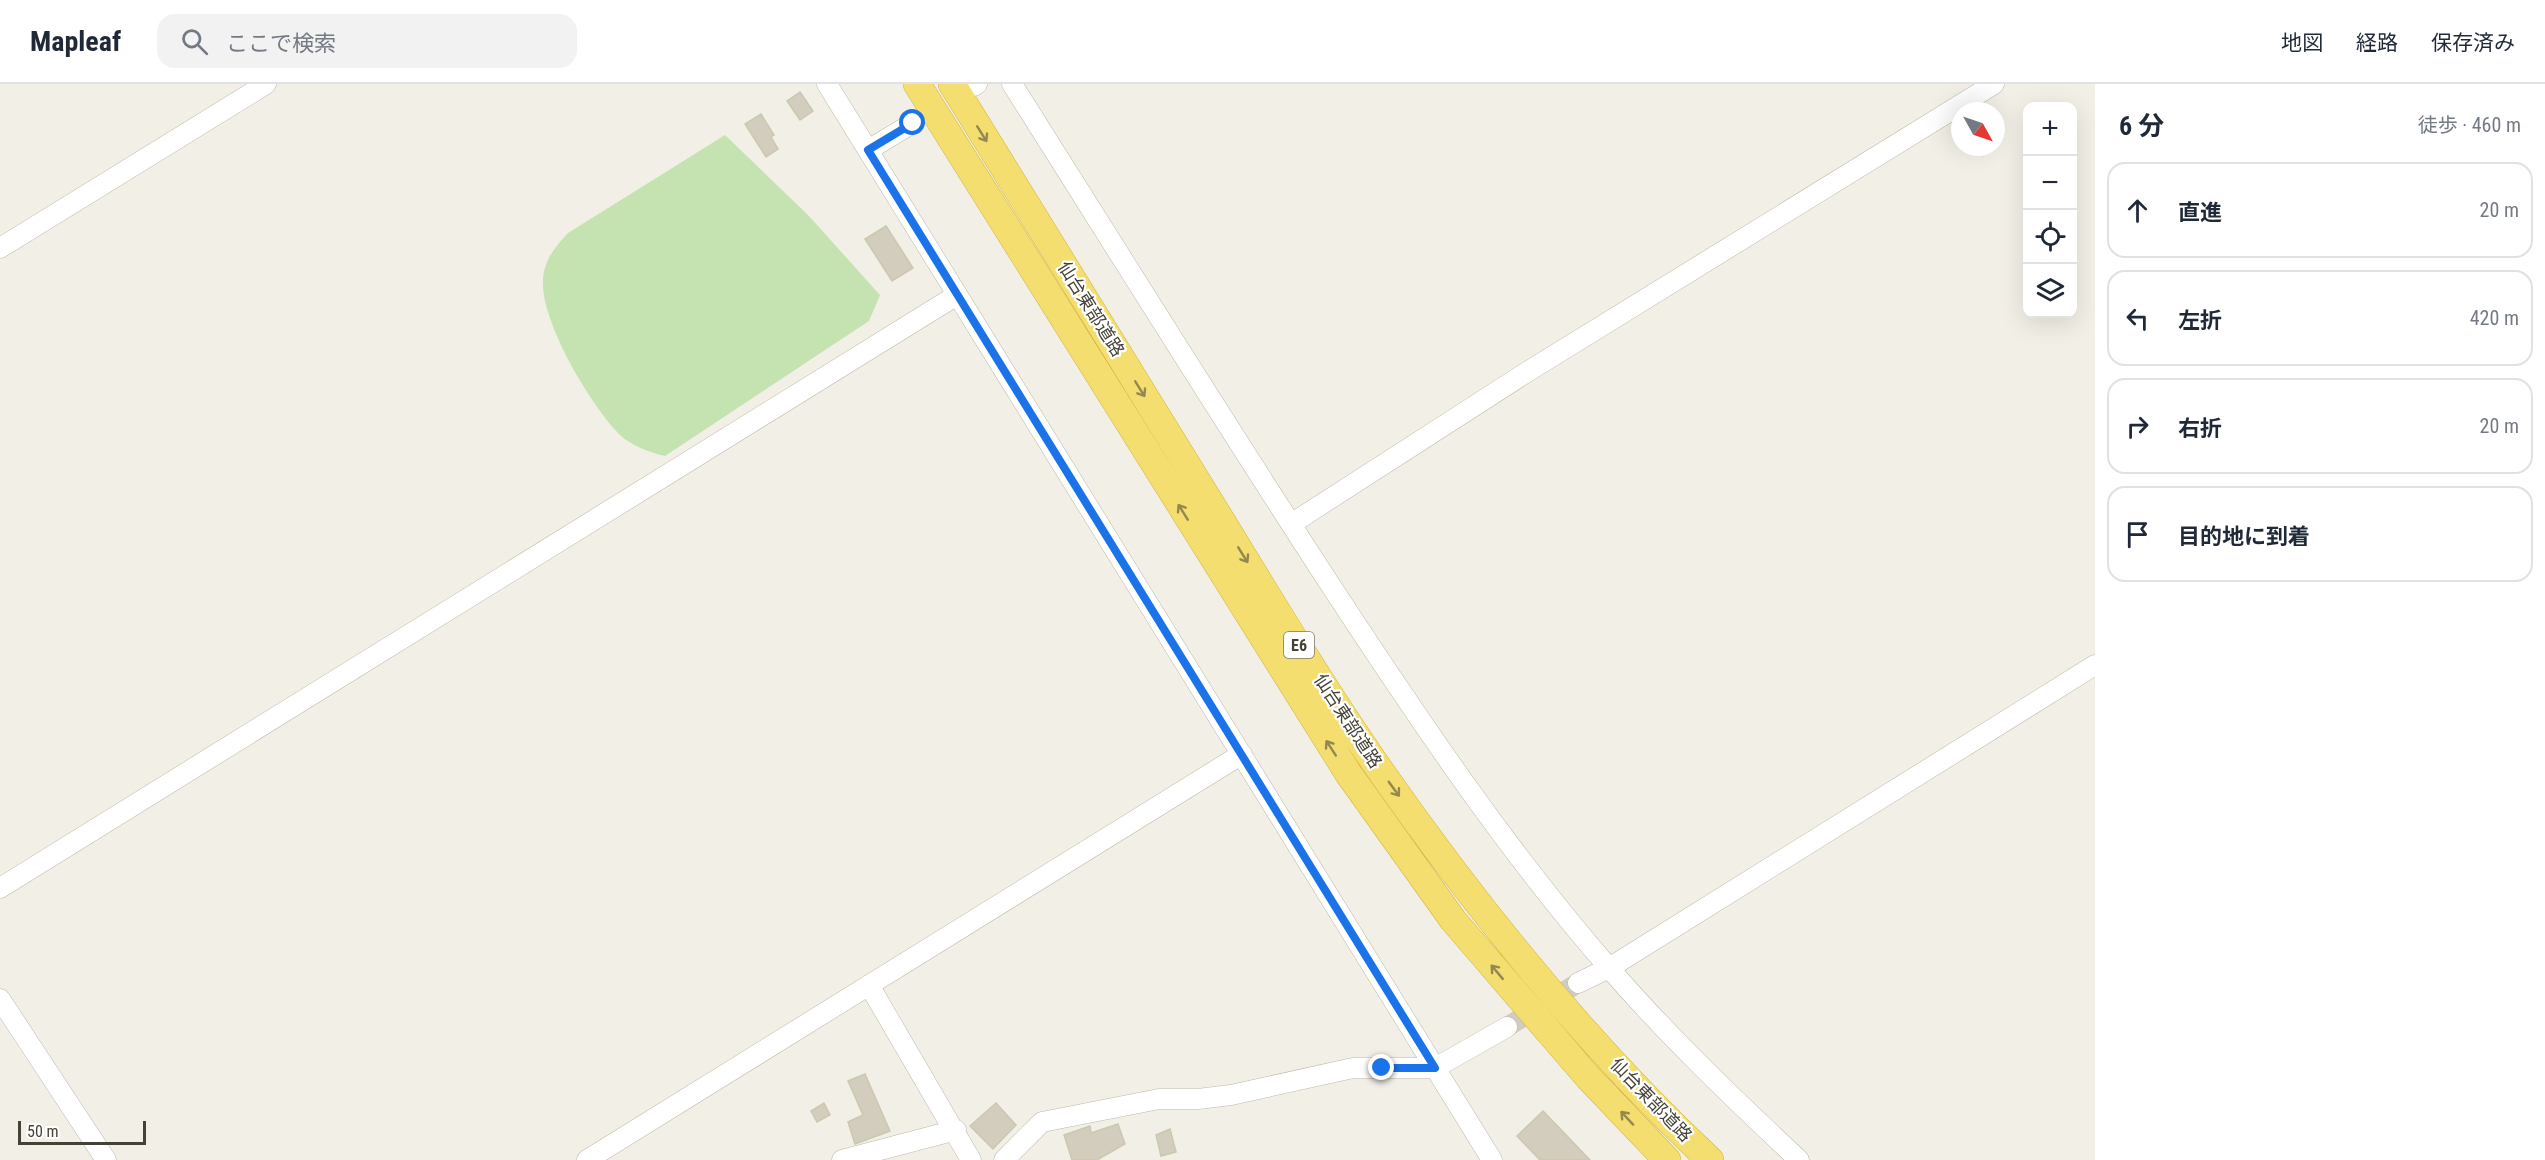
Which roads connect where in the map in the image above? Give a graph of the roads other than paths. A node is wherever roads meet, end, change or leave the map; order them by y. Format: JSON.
{"nodes":[{"id":1,"x":266,"y":84,"type":"edge"},
{"id":2,"x":827,"y":84,"type":"edge"},
{"id":3,"x":918,"y":84,"type":"edge"},
{"id":4,"x":1012,"y":84,"type":"edge"},
{"id":5,"x":1994,"y":84,"type":"edge"},
{"id":6,"x":967,"y":85,"type":"edge"},
{"id":7,"x":913,"y":123,"type":"dead end"},
{"id":8,"x":868,"y":150,"type":"junction"},
{"id":9,"x":0,"y":248,"type":"edge"},
{"id":10,"x":957,"y":296,"type":"junction"},
{"id":11,"x":1291,"y":524,"type":"junction"},
{"id":12,"x":2095,"y":665,"type":"edge"},
{"id":13,"x":1242,"y":754,"type":"junction"},
{"id":14,"x":0,"y":888,"type":"edge"},
{"id":15,"x":1609,"y":968,"type":"junction"},
{"id":16,"x":1578,"y":983,"type":"tunnel mouth"},
{"id":17,"x":869,"y":985,"type":"junction"},
{"id":18,"x":0,"y":999,"type":"edge"},
{"id":19,"x":1507,"y":1027,"type":"tunnel mouth"},
{"id":20,"x":1435,"y":1068,"type":"junction"},
{"id":21,"x":956,"y":1130,"type":"junction"},
{"id":22,"x":106,"y":1160,"type":"edge"},
{"id":23,"x":587,"y":1160,"type":"edge"},
{"id":24,"x":842,"y":1160,"type":"edge"},
{"id":25,"x":971,"y":1160,"type":"edge"},
{"id":26,"x":1004,"y":1160,"type":"edge"},
{"id":27,"x":1492,"y":1160,"type":"edge"},
{"id":28,"x":1667,"y":1160,"type":"edge"},
{"id":29,"x":1710,"y":1160,"type":"edge"},
{"id":30,"x":1799,"y":1160,"type":"edge"}],
"edges":[{"from":1,"to":9,"type":"street"},
{"from":2,"to":8,"type":"street"},
{"from":28,"to":3,"type":"highway","name":"仙台東部道路","number":"E6","one_way":true},
{"from":4,"to":11,"type":"street"},
{"from":5,"to":11,"type":"street"},
{"from":6,"to":29,"type":"highway","name":"仙台東部道路","number":"E6","one_way":true},
{"from":7,"to":8,"type":"street"},
{"from":8,"to":10,"type":"street"},
{"from":10,"to":13,"type":"street"},
{"from":10,"to":14,"type":"street"},
{"from":11,"to":15,"type":"street"},
{"from":12,"to":15,"type":"street"},
{"from":13,"to":17,"type":"street"},
{"from":13,"to":20,"type":"street"},
{"from":15,"to":16,"type":"street"},
{"from":15,"to":30,"type":"street"},
{"from":17,"to":21,"type":"street"},
{"from":17,"to":23,"type":"street"},
{"from":18,"to":22,"type":"street"},
{"from":19,"to":20,"type":"street"},
{"from":20,"to":26,"type":"street"},
{"from":20,"to":27,"type":"street"},
{"from":21,"to":24,"type":"street"},
{"from":21,"to":25,"type":"street"}]}
